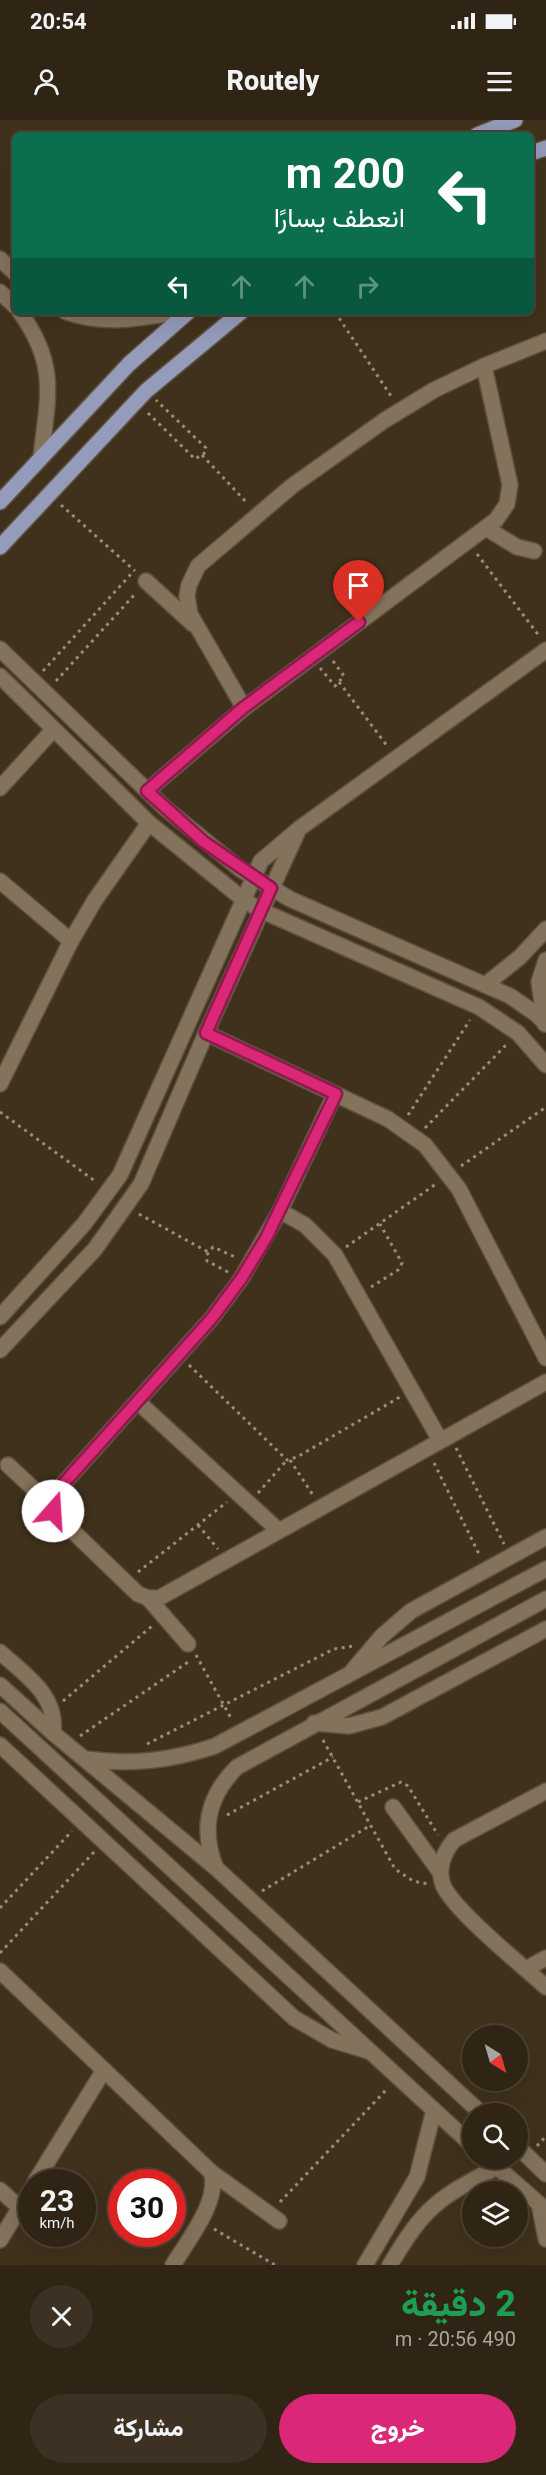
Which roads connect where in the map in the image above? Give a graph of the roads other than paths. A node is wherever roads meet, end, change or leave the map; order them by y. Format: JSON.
{"nodes":[{"id":1,"x":515,"y":120,"type":"edge"},
{"id":2,"x":485,"y":132,"type":"edge"},
{"id":3,"x":0,"y":259,"type":"edge"},
{"id":4,"x":12,"y":270,"type":"edge"},
{"id":5,"x":0,"y":292,"type":"edge"},
{"id":6,"x":12,"y":303,"type":"edge"},
{"id":7,"x":22,"y":315,"type":"edge"},
{"id":8,"x":75,"y":315,"type":"edge"},
{"id":9,"x":161,"y":315,"type":"edge"},
{"id":10,"x":185,"y":315,"type":"edge"},
{"id":11,"x":237,"y":315,"type":"edge"},
{"id":12,"x":546,"y":341,"type":"edge"},
{"id":13,"x":484,"y":366,"type":"junction"},
{"id":14,"x":41,"y":457,"type":"junction"},
{"id":15,"x":0,"y":502,"type":"edge"},
{"id":16,"x":486,"y":528,"type":"junction"},
{"id":17,"x":0,"y":547,"type":"edge"},
{"id":18,"x":534,"y":551,"type":"dead end"},
{"id":19,"x":146,"y":581,"type":"road end"},
{"id":20,"x":196,"y":626,"type":"junction"},
{"id":21,"x":546,"y":648,"type":"edge"},
{"id":22,"x":0,"y":649,"type":"edge"},
{"id":23,"x":0,"y":676,"type":"edge"},
{"id":24,"x":243,"y":708,"type":"junction"},
{"id":25,"x":53,"y":730,"type":"junction"},
{"id":26,"x":0,"y":788,"type":"edge"},
{"id":27,"x":147,"y":791,"type":"junction"},
{"id":28,"x":149,"y":823,"type":"junction"},
{"id":29,"x":300,"y":828,"type":"junction"},
{"id":30,"x":253,"y":877,"type":"junction"},
{"id":31,"x":0,"y":881,"type":"edge"},
{"id":32,"x":271,"y":888,"type":"junction"},
{"id":33,"x":244,"y":900,"type":"junction"},
{"id":34,"x":260,"y":910,"type":"junction"},
{"id":35,"x":546,"y":929,"type":"edge"},
{"id":36,"x":71,"y":941,"type":"junction"},
{"id":37,"x":546,"y":960,"type":"edge"},
{"id":38,"x":485,"y":985,"type":"junction"},
{"id":39,"x":546,"y":1024,"type":"edge"},
{"id":40,"x":206,"y":1033,"type":"junction"},
{"id":41,"x":546,"y":1065,"type":"edge"},
{"id":42,"x":2,"y":1074,"type":"edge"},
{"id":43,"x":336,"y":1094,"type":"junction"},
{"id":44,"x":280,"y":1211,"type":"junction"},
{"id":45,"x":0,"y":1317,"type":"edge"},
{"id":46,"x":0,"y":1350,"type":"edge"},
{"id":47,"x":546,"y":1358,"type":"edge"},
{"id":48,"x":546,"y":1382,"type":"edge"},
{"id":49,"x":138,"y":1402,"type":"junction"},
{"id":50,"x":439,"y":1441,"type":"junction"},
{"id":51,"x":8,"y":1465,"type":"dead end"},
{"id":52,"x":52,"y":1506,"type":"junction"},
{"id":53,"x":278,"y":1530,"type":"junction"},
{"id":54,"x":546,"y":1537,"type":"edge"},
{"id":55,"x":546,"y":1569,"type":"edge"},
{"id":56,"x":148,"y":1598,"type":"junction"},
{"id":57,"x":546,"y":1599,"type":"edge"},
{"id":58,"x":546,"y":1629,"type":"edge"},
{"id":59,"x":192,"y":1650,"type":"road end"},
{"id":60,"x":0,"y":1652,"type":"edge"},
{"id":61,"x":347,"y":1677,"type":"junction"},
{"id":62,"x":0,"y":1685,"type":"edge"},
{"id":63,"x":0,"y":1711,"type":"edge"},
{"id":64,"x":314,"y":1723,"type":"junction"},
{"id":65,"x":53,"y":1733,"type":"junction"},
{"id":66,"x":0,"y":1745,"type":"edge"},
{"id":67,"x":84,"y":1758,"type":"junction"},
{"id":68,"x":546,"y":1791,"type":"edge"},
{"id":69,"x":393,"y":1807,"type":"dead end"},
{"id":70,"x":216,"y":1868,"type":"junction"},
{"id":71,"x":441,"y":1878,"type":"junction"},
{"id":72,"x":546,"y":1958,"type":"edge"},
{"id":73,"x":526,"y":1969,"type":"junction"},
{"id":74,"x":0,"y":1971,"type":"edge"},
{"id":75,"x":546,"y":1987,"type":"edge"},
{"id":76,"x":372,"y":2051,"type":"junction"},
{"id":77,"x":104,"y":2070,"type":"junction"},
{"id":78,"x":470,"y":2103,"type":"edge"},
{"id":79,"x":434,"y":2110,"type":"junction"},
{"id":80,"x":462,"y":2136,"type":"edge"},
{"id":81,"x":528,"y":2157,"type":"edge"},
{"id":82,"x":43,"y":2169,"type":"edge"},
{"id":83,"x":484,"y":2169,"type":"edge"},
{"id":84,"x":499,"y":2169,"type":"edge"},
{"id":85,"x":211,"y":2172,"type":"junction"},
{"id":86,"x":546,"y":2174,"type":"edge"},
{"id":87,"x":0,"y":2190,"type":"edge"},
{"id":88,"x":18,"y":2205,"type":"edge"},
{"id":89,"x":543,"y":2207,"type":"edge"},
{"id":90,"x":18,"y":2210,"type":"edge"},
{"id":91,"x":274,"y":2217,"type":"road end"},
{"id":92,"x":546,"y":2239,"type":"edge"},
{"id":93,"x":0,"y":2240,"type":"edge"},
{"id":94,"x":173,"y":2265,"type":"edge"},
{"id":95,"x":365,"y":2265,"type":"edge"},
{"id":96,"x":390,"y":2265,"type":"edge"}],
"edges":[{"from":1,"to":2,"type":"main road"},
{"from":3,"to":4,"type":"street"},
{"from":5,"to":6,"type":"street"},
{"from":7,"to":14,"type":"street"},
{"from":8,"to":9,"type":"street"},
{"from":10,"to":14,"type":"main road"},
{"from":11,"to":17,"type":"main road"},
{"from":12,"to":13,"type":"street"},
{"from":13,"to":16,"type":"street"},
{"from":13,"to":20,"type":"street"},
{"from":14,"to":15,"type":"main road"},
{"from":16,"to":18,"type":"street"},
{"from":16,"to":24,"type":"street"},
{"from":19,"to":20,"type":"street"},
{"from":20,"to":24,"type":"street"},
{"from":21,"to":29,"type":"street"},
{"from":22,"to":27,"type":"street"},
{"from":23,"to":25,"type":"street"},
{"from":24,"to":27,"type":"street"},
{"from":25,"to":26,"type":"street"},
{"from":25,"to":28,"type":"street"},
{"from":27,"to":30,"type":"street"},
{"from":28,"to":33,"type":"street"},
{"from":28,"to":36,"type":"street"},
{"from":29,"to":30,"type":"street"},
{"from":29,"to":32,"type":"street"},
{"from":30,"to":32,"type":"street"},
{"from":30,"to":33,"type":"street"},
{"from":31,"to":36,"type":"street"},
{"from":32,"to":34,"type":"street"},
{"from":32,"to":38,"type":"street"},
{"from":33,"to":34,"type":"street"},
{"from":33,"to":45,"type":"street"},
{"from":34,"to":40,"type":"street"},
{"from":34,"to":41,"type":"street"},
{"from":35,"to":38,"type":"street"},
{"from":36,"to":42,"type":"street"},
{"from":37,"to":39,"type":"street"},
{"from":38,"to":39,"type":"street"},
{"from":40,"to":43,"type":"street"},
{"from":40,"to":46,"type":"street"},
{"from":43,"to":44,"type":"street"},
{"from":43,"to":47,"type":"street"},
{"from":44,"to":49,"type":"street"},
{"from":44,"to":50,"type":"street"},
{"from":48,"to":50,"type":"street"},
{"from":49,"to":52,"type":"street"},
{"from":49,"to":53,"type":"street"},
{"from":50,"to":53,"type":"street"},
{"from":51,"to":52,"type":"street"},
{"from":52,"to":56,"type":"street"},
{"from":53,"to":56,"type":"street"},
{"from":54,"to":61,"type":"street"},
{"from":55,"to":61,"type":"street"},
{"from":56,"to":59,"type":"street"},
{"from":57,"to":64,"type":"street"},
{"from":58,"to":64,"type":"street"},
{"from":60,"to":65,"type":"street"},
{"from":61,"to":67,"type":"street"},
{"from":62,"to":65,"type":"street"},
{"from":63,"to":76,"type":"street"},
{"from":64,"to":70,"type":"street"},
{"from":65,"to":67,"type":"street"},
{"from":66,"to":76,"type":"street"},
{"from":67,"to":70,"type":"street"},
{"from":68,"to":71,"type":"street"},
{"from":69,"to":71,"type":"street"},
{"from":70,"to":78,"type":"street"},
{"from":71,"to":73,"type":"street"},
{"from":72,"to":73,"type":"street"},
{"from":73,"to":75,"type":"street"},
{"from":74,"to":77,"type":"street"},
{"from":76,"to":79,"type":"street"},
{"from":77,"to":82,"type":"street"},
{"from":77,"to":85,"type":"street"},
{"from":79,"to":80,"type":"street"},
{"from":79,"to":95,"type":"street"},
{"from":81,"to":86,"type":"street"},
{"from":83,"to":96,"type":"street"},
{"from":84,"to":89,"type":"street"},
{"from":85,"to":91,"type":"street"},
{"from":85,"to":94,"type":"street"},
{"from":87,"to":88,"type":"street"},
{"from":89,"to":92,"type":"street"},
{"from":90,"to":93,"type":"street"}]}
